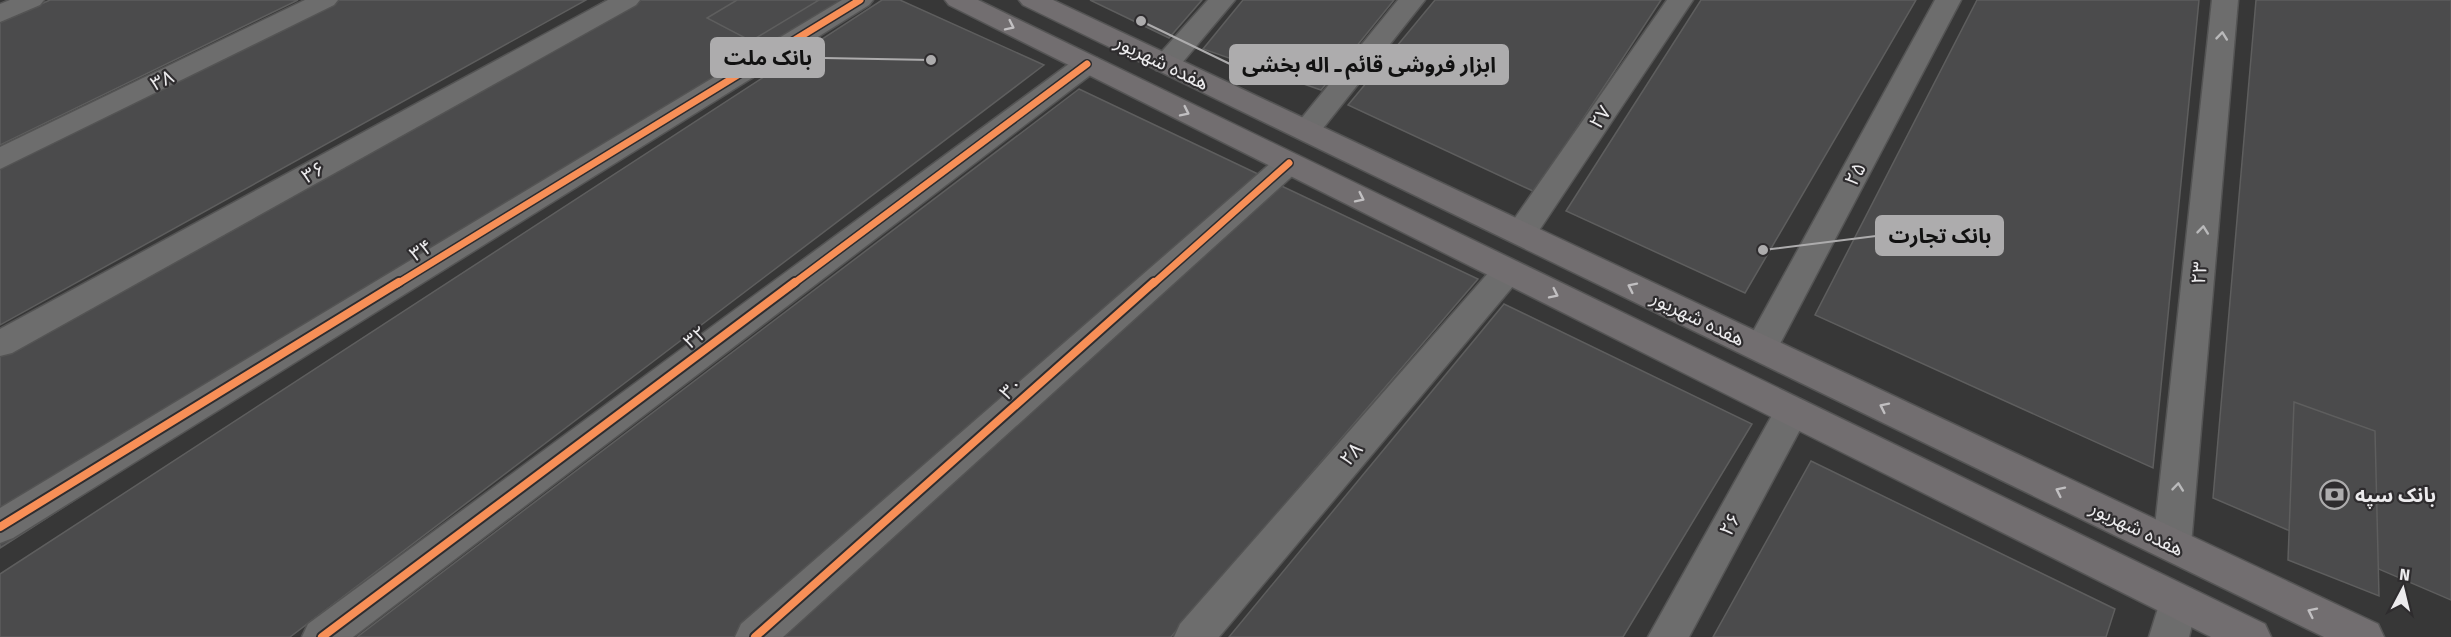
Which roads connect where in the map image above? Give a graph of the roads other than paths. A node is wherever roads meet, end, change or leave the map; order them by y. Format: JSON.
{"nodes":[{"id":1,"x":31,"y":0,"type":"edge"},
{"id":2,"x":325,"y":0,"type":"edge"},
{"id":3,"x":627,"y":0,"type":"edge"},
{"id":4,"x":860,"y":0,"type":"edge"},
{"id":5,"x":958,"y":0,"type":"edge"},
{"id":6,"x":1032,"y":0,"type":"edge"},
{"id":7,"x":1222,"y":0,"type":"edge"},
{"id":8,"x":1412,"y":0,"type":"edge"},
{"id":9,"x":1680,"y":0,"type":"edge"},
{"id":10,"x":1948,"y":0,"type":"edge"},
{"id":11,"x":2225,"y":0,"type":"edge"},
{"id":12,"x":0,"y":14,"type":"edge"},
{"id":13,"x":1087,"y":64,"type":"junction"},
{"id":14,"x":1166,"y":64,"type":"junction"},
{"id":15,"x":1306,"y":131,"type":"junction"},
{"id":16,"x":0,"y":159,"type":"edge"},
{"id":17,"x":1289,"y":163,"type":"junction"},
{"id":18,"x":1521,"y":233,"type":"junction"},
{"id":19,"x":1508,"y":271,"type":"junction"},
{"id":20,"x":0,"y":344,"type":"edge"},
{"id":21,"x":1761,"y":348,"type":"junction"},
{"id":22,"x":1792,"y":411,"type":"junction"},
{"id":23,"x":0,"y":527,"type":"edge"},
{"id":24,"x":2172,"y":545,"type":"junction"},
{"id":25,"x":2173,"y":619,"type":"edge"},
{"id":26,"x":322,"y":637,"type":"edge"},
{"id":27,"x":755,"y":637,"type":"edge"},
{"id":28,"x":1194,"y":637,"type":"edge"},
{"id":29,"x":1668,"y":637,"type":"edge"},
{"id":30,"x":2251,"y":637,"type":"edge"},
{"id":31,"x":2364,"y":637,"type":"edge"}],
"edges":[{"from":1,"to":12,"type":"street"},
{"from":2,"to":16,"type":"street","name":"۳۸"},
{"from":3,"to":20,"type":"street","name":"۳۶"},
{"from":4,"to":23,"type":"street","name":"۳۴"},
{"from":5,"to":13,"type":"main road","name":"هفده شهریور","one_way":true},
{"from":6,"to":14,"type":"main road","name":"هفده شهریور"},
{"from":7,"to":14,"type":"street"},
{"from":8,"to":15,"type":"street"},
{"from":9,"to":18,"type":"street","name":"۲۷"},
{"from":10,"to":21,"type":"street","name":"۲۵"},
{"from":24,"to":11,"type":"street","name":"۲۳","one_way":true},
{"from":13,"to":17,"type":"main road","name":"هفده شهریور","one_way":true},
{"from":13,"to":26,"type":"street","name":"۳۲"},
{"from":14,"to":15,"type":"main road","name":"هفده شهریور"},
{"from":15,"to":18,"type":"main road","name":"هفده شهریور"},
{"from":17,"to":19,"type":"main road","name":"هفده شهریور","one_way":true},
{"from":17,"to":27,"type":"street","name":"۳۰"},
{"from":21,"to":18,"type":"main road","name":"هفده شهریور","one_way":true},
{"from":19,"to":22,"type":"main road","name":"هفده شهریور","one_way":true},
{"from":19,"to":28,"type":"street","name":"۲۸"},
{"from":24,"to":21,"type":"main road","name":"هفده شهریور","one_way":true},
{"from":22,"to":25,"type":"main road","name":"هفده شهریور"},
{"from":22,"to":29,"type":"street","name":"۲۶"},
{"from":31,"to":24,"type":"main road","name":"هفده شهریور","one_way":true},
{"from":25,"to":30,"type":"main road","name":"هفده شهریور"}]}
